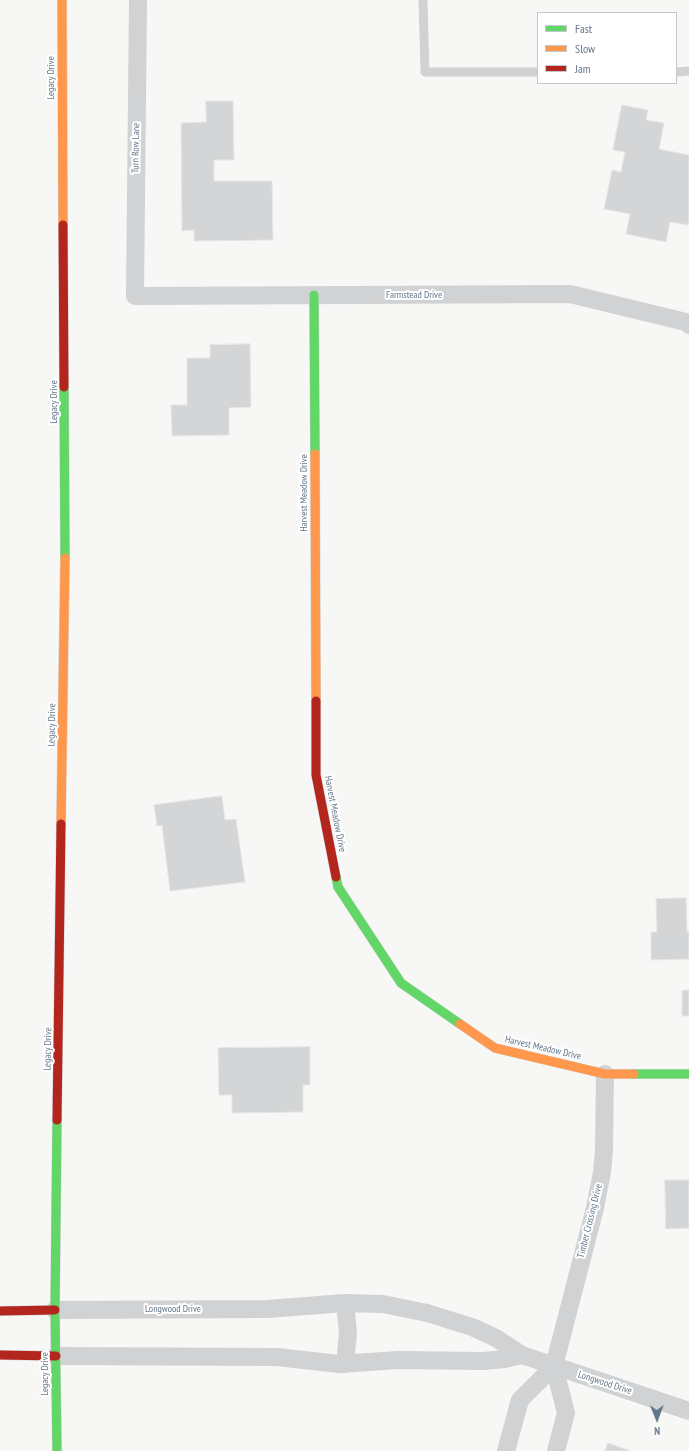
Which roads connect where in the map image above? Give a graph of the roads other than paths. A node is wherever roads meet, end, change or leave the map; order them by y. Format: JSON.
{"nodes":[{"id":1,"x":62,"y":0,"type":"edge"},
{"id":2,"x":138,"y":0,"type":"edge"},
{"id":3,"x":423,"y":0,"type":"edge"},
{"id":4,"x":537,"y":72,"type":"edge"},
{"id":5,"x":677,"y":72,"type":"edge"},
{"id":6,"x":689,"y":72,"type":"edge"},
{"id":7,"x":314,"y":295,"type":"junction"},
{"id":8,"x":135,"y":296,"type":"joint"},
{"id":9,"x":689,"y":325,"type":"edge"},
{"id":10,"x":605,"y":1074,"type":"junction"},
{"id":11,"x":689,"y":1074,"type":"edge"},
{"id":12,"x":346,"y":1302,"type":"junction"},
{"id":13,"x":55,"y":1310,"type":"junction"},
{"id":14,"x":0,"y":1311,"type":"edge"},
{"id":15,"x":0,"y":1354,"type":"edge"},
{"id":16,"x":56,"y":1356,"type":"junction"},
{"id":17,"x":522,"y":1356,"type":"junction"},
{"id":18,"x":345,"y":1364,"type":"junction"},
{"id":19,"x":554,"y":1366,"type":"junction"},
{"id":20,"x":689,"y":1411,"type":"edge"},
{"id":21,"x":57,"y":1451,"type":"edge"},
{"id":22,"x":506,"y":1451,"type":"edge"},
{"id":23,"x":556,"y":1451,"type":"edge"}],
"edges":[{"from":1,"to":13,"type":"main road","name":"Legacy Drive"},
{"from":2,"to":8,"type":"street","name":"Turn Row Lane"},
{"from":3,"to":4,"type":"lane"},
{"from":5,"to":6,"type":"lane"},
{"from":7,"to":8,"type":"street","name":"Farmstead Drive"},
{"from":7,"to":9,"type":"street","name":"Farmstead Drive"},
{"from":7,"to":10,"type":"main road","name":"Harvest Meadow Drive"},
{"from":10,"to":11,"type":"main road","name":"Harvest Meadow Drive"},
{"from":10,"to":19,"type":"street","name":"Timber Crossing Drive"},
{"from":12,"to":13,"type":"street","name":"Longwood Drive"},
{"from":12,"to":17,"type":"street","name":"Longwood Drive"},
{"from":12,"to":18,"type":"street"},
{"from":13,"to":14,"type":"main road","name":"Longwood Drive"},
{"from":13,"to":16,"type":"main road","name":"Legacy Drive"},
{"from":15,"to":16,"type":"main road","name":"Longwood Drive"},
{"from":16,"to":18,"type":"street","name":"Longwood Drive"},
{"from":16,"to":21,"type":"main road","name":"Legacy Drive"},
{"from":17,"to":18,"type":"street","name":"Longwood Drive"},
{"from":17,"to":19,"type":"street","name":"Longwood Drive"},
{"from":19,"to":20,"type":"street","name":"Longwood Drive"},
{"from":19,"to":22,"type":"street"},
{"from":19,"to":23,"type":"street","name":"Timber Crossing Drive"}]}
